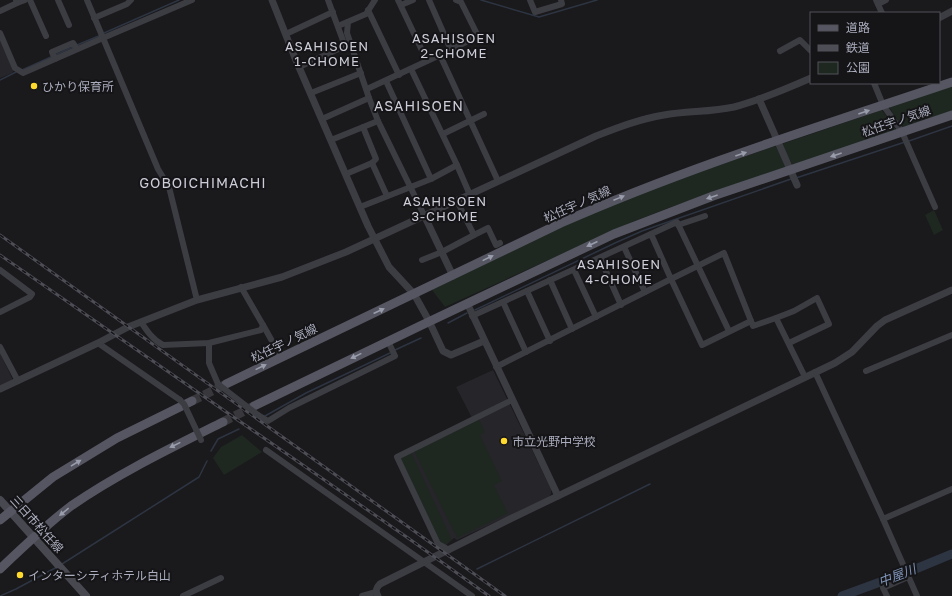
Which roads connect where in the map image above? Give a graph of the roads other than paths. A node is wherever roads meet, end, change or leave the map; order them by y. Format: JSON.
{"nodes":[{"id":1,"x":25,"y":0,"type":"edge"},
{"id":2,"x":30,"y":0,"type":"edge"},
{"id":3,"x":58,"y":0,"type":"edge"},
{"id":4,"x":87,"y":0,"type":"edge"},
{"id":5,"x":131,"y":0,"type":"edge"},
{"id":6,"x":192,"y":0,"type":"edge"},
{"id":7,"x":328,"y":0,"type":"edge"},
{"id":8,"x":375,"y":0,"type":"edge"},
{"id":9,"x":413,"y":0,"type":"edge"},
{"id":10,"x":429,"y":0,"type":"edge"},
{"id":11,"x":456,"y":0,"type":"edge"},
{"id":12,"x":530,"y":0,"type":"edge"},
{"id":13,"x":561,"y":0,"type":"edge"},
{"id":14,"x":886,"y":0,"type":"edge"},
{"id":15,"x":274,"y":1,"type":"edge"},
{"id":16,"x":16,"y":2,"type":"edge"},
{"id":17,"x":877,"y":2,"type":"edge"},
{"id":18,"x":400,"y":3,"type":"edge"},
{"id":19,"x":368,"y":10,"type":"junction"},
{"id":20,"x":0,"y":11,"type":"edge"},
{"id":21,"x":952,"y":11,"type":"edge"},
{"id":22,"x":333,"y":12,"type":"junction"},
{"id":23,"x":882,"y":12,"type":"edge"},
{"id":24,"x":940,"y":17,"type":"edge"},
{"id":25,"x":94,"y":18,"type":"junction"},
{"id":26,"x":348,"y":22,"type":"junction"},
{"id":27,"x":69,"y":25,"type":"dead end"},
{"id":28,"x":338,"y":26,"type":"junction"},
{"id":29,"x":0,"y":33,"type":"edge"},
{"id":30,"x":286,"y":34,"type":"junction"},
{"id":31,"x":46,"y":36,"type":"dead end"},
{"id":32,"x":102,"y":36,"type":"junction"},
{"id":33,"x":77,"y":50,"type":"junction"},
{"id":34,"x":451,"y":50,"type":"junction"},
{"id":35,"x":780,"y":50,"type":"dead end"},
{"id":36,"x":810,"y":50,"type":"edge"},
{"id":37,"x":440,"y":55,"type":"junction"},
{"id":38,"x":55,"y":59,"type":"junction"},
{"id":39,"x":427,"y":61,"type":"junction"},
{"id":40,"x":299,"y":67,"type":"junction"},
{"id":41,"x":411,"y":69,"type":"junction"},
{"id":42,"x":361,"y":73,"type":"junction"},
{"id":43,"x":399,"y":75,"type":"junction"},
{"id":44,"x":810,"y":78,"type":"edge"},
{"id":45,"x":386,"y":81,"type":"junction"},
{"id":46,"x":952,"y":82,"type":"edge"},
{"id":47,"x":874,"y":84,"type":"edge"},
{"id":48,"x":367,"y":89,"type":"junction"},
{"id":49,"x":311,"y":93,"type":"junction"},
{"id":50,"x":369,"y":98,"type":"junction"},
{"id":51,"x":759,"y":99,"type":"junction"},
{"id":52,"x":883,"y":106,"type":"junction"},
{"id":53,"x":484,"y":114,"type":"dead end"},
{"id":54,"x":952,"y":115,"type":"edge"},
{"id":55,"x":322,"y":119,"type":"junction"},
{"id":56,"x":378,"y":121,"type":"junction"},
{"id":57,"x":470,"y":121,"type":"junction"},
{"id":58,"x":363,"y":127,"type":"junction"},
{"id":59,"x":443,"y":134,"type":"junction"},
{"id":60,"x":904,"y":139,"type":"junction"},
{"id":61,"x":331,"y":140,"type":"junction"},
{"id":62,"x":778,"y":141,"type":"junction"},
{"id":63,"x":372,"y":163,"type":"junction"},
{"id":64,"x":457,"y":165,"type":"junction"},
{"id":65,"x":346,"y":174,"type":"junction"},
{"id":66,"x":794,"y":178,"type":"junction"},
{"id":67,"x":431,"y":179,"type":"junction"},
{"id":68,"x":498,"y":182,"type":"junction"},
{"id":69,"x":410,"y":187,"type":"junction"},
{"id":70,"x":470,"y":195,"type":"junction"},
{"id":71,"x":387,"y":196,"type":"junction"},
{"id":72,"x":457,"y":201,"type":"junction"},
{"id":73,"x":360,"y":207,"type":"junction"},
{"id":74,"x":935,"y":207,"type":"dead end"},
{"id":75,"x":425,"y":216,"type":"junction"},
{"id":76,"x":705,"y":216,"type":"dead end"},
{"id":77,"x":678,"y":225,"type":"junction"},
{"id":78,"x":651,"y":234,"type":"junction"},
{"id":79,"x":474,"y":235,"type":"junction"},
{"id":80,"x":375,"y":239,"type":"junction"},
{"id":81,"x":500,"y":243,"type":"dead end"},
{"id":82,"x":624,"y":247,"type":"junction"},
{"id":83,"x":442,"y":252,"type":"junction"},
{"id":84,"x":600,"y":258,"type":"junction"},
{"id":85,"x":422,"y":260,"type":"dead end"},
{"id":86,"x":698,"y":266,"type":"junction"},
{"id":87,"x":574,"y":270,"type":"junction"},
{"id":88,"x":1,"y":272,"type":"edge"},
{"id":89,"x":453,"y":276,"type":"junction"},
{"id":90,"x":671,"y":279,"type":"junction"},
{"id":91,"x":550,"y":280,"type":"junction"},
{"id":92,"x":241,"y":287,"type":"junction"},
{"id":93,"x":952,"y":290,"type":"edge"},
{"id":94,"x":527,"y":291,"type":"junction"},
{"id":95,"x":645,"y":292,"type":"junction"},
{"id":96,"x":414,"y":294,"type":"junction"},
{"id":97,"x":197,"y":300,"type":"junction"},
{"id":98,"x":503,"y":302,"type":"junction"},
{"id":99,"x":467,"y":303,"type":"junction"},
{"id":100,"x":621,"y":305,"type":"junction"},
{"id":101,"x":0,"y":312,"type":"edge"},
{"id":102,"x":472,"y":316,"type":"junction"},
{"id":103,"x":596,"y":317,"type":"junction"},
{"id":104,"x":776,"y":318,"type":"junction"},
{"id":105,"x":429,"y":321,"type":"junction"},
{"id":106,"x":751,"y":321,"type":"junction"},
{"id":107,"x":141,"y":322,"type":"junction"},
{"id":108,"x":263,"y":325,"type":"junction"},
{"id":109,"x":572,"y":329,"type":"junction"},
{"id":110,"x":729,"y":331,"type":"junction"},
{"id":111,"x":952,"y":334,"type":"edge"},
{"id":112,"x":388,"y":341,"type":"junction"},
{"id":113,"x":484,"y":341,"type":"junction"},
{"id":114,"x":550,"y":341,"type":"junction"},
{"id":115,"x":98,"y":343,"type":"junction"},
{"id":116,"x":209,"y":343,"type":"junction"},
{"id":117,"x":789,"y":343,"type":"junction"},
{"id":118,"x":0,"y":346,"type":"edge"},
{"id":119,"x":526,"y":352,"type":"junction"},
{"id":120,"x":281,"y":357,"type":"junction"},
{"id":121,"x":496,"y":366,"type":"junction"},
{"id":122,"x":866,"y":371,"type":"dead end"},
{"id":123,"x":815,"y":372,"type":"junction"},
{"id":124,"x":805,"y":377,"type":"junction"},
{"id":125,"x":18,"y":381,"type":"junction"},
{"id":126,"x":222,"y":384,"type":"junction"},
{"id":127,"x":0,"y":390,"type":"edge"},
{"id":128,"x":512,"y":400,"type":"junction"},
{"id":129,"x":192,"y":401,"type":"tunnel mouth"},
{"id":130,"x":254,"y":406,"type":"tunnel mouth"},
{"id":131,"x":223,"y":422,"type":"tunnel mouth"},
{"id":132,"x":201,"y":440,"type":"dead end"},
{"id":133,"x":266,"y":450,"type":"dead end"},
{"id":134,"x":952,"y":489,"type":"edge"},
{"id":135,"x":558,"y":496,"type":"junction"},
{"id":136,"x":0,"y":500,"type":"edge"},
{"id":137,"x":10,"y":511,"type":"junction"},
{"id":138,"x":883,"y":519,"type":"junction"},
{"id":139,"x":0,"y":520,"type":"edge"},
{"id":140,"x":33,"y":538,"type":"junction"},
{"id":141,"x":449,"y":550,"type":"junction"},
{"id":142,"x":424,"y":562,"type":"junction"},
{"id":143,"x":0,"y":569,"type":"edge"},
{"id":144,"x":906,"y":574,"type":"junction"},
{"id":145,"x":221,"y":578,"type":"dead end"},
{"id":146,"x":377,"y":594,"type":"edge"},
{"id":147,"x":86,"y":596,"type":"edge"},
{"id":148,"x":183,"y":596,"type":"edge"},
{"id":149,"x":362,"y":596,"type":"edge"},
{"id":150,"x":472,"y":596,"type":"edge"},
{"id":151,"x":887,"y":596,"type":"edge"},
{"id":152,"x":917,"y":596,"type":"edge"}],
"edges":[{"from":1,"to":16,"type":"street"},
{"from":2,"to":31,"type":"street"},
{"from":3,"to":27,"type":"street"},
{"from":4,"to":25,"type":"street"},
{"from":5,"to":25,"type":"street"},
{"from":6,"to":32,"type":"street"},
{"from":7,"to":22,"type":"street"},
{"from":8,"to":19,"type":"street"},
{"from":9,"to":18,"type":"street"},
{"from":10,"to":34,"type":"street"},
{"from":11,"to":34,"type":"street"},
{"from":12,"to":13,"type":"street"},
{"from":14,"to":17,"type":"street"},
{"from":15,"to":30,"type":"street"},
{"from":16,"to":20,"type":"street"},
{"from":17,"to":23,"type":"street"},
{"from":18,"to":39,"type":"street"},
{"from":19,"to":26,"type":"street"},
{"from":19,"to":43,"type":"street"},
{"from":21,"to":24,"type":"street"},
{"from":22,"to":28,"type":"street"},
{"from":22,"to":30,"type":"street"},
{"from":25,"to":32,"type":"street"},
{"from":26,"to":28,"type":"street"},
{"from":26,"to":42,"type":"street"},
{"from":28,"to":40,"type":"street"},
{"from":29,"to":38,"type":"street"},
{"from":30,"to":40,"type":"street"},
{"from":32,"to":33,"type":"street"},
{"from":32,"to":97,"type":"street"},
{"from":33,"to":38,"type":"street"},
{"from":33,"to":38,"type":"street"},
{"from":34,"to":37,"type":"street"},
{"from":35,"to":36,"type":"street"},
{"from":37,"to":39,"type":"street"},
{"from":37,"to":57,"type":"street"},
{"from":39,"to":41,"type":"street"},
{"from":40,"to":49,"type":"street"},
{"from":41,"to":43,"type":"street"},
{"from":41,"to":59,"type":"street"},
{"from":42,"to":48,"type":"street"},
{"from":42,"to":49,"type":"street"},
{"from":43,"to":45,"type":"street"},
{"from":44,"to":51,"type":"street"},
{"from":45,"to":48,"type":"street"},
{"from":45,"to":67,"type":"street"},
{"from":46,"to":52,"type":"main road","name":"松任宇ノ気線"},
{"from":47,"to":52,"type":"street"},
{"from":48,"to":50,"type":"street"},
{"from":49,"to":55,"type":"street"},
{"from":50,"to":55,"type":"street"},
{"from":50,"to":56,"type":"street"},
{"from":51,"to":62,"type":"street"},
{"from":51,"to":68,"type":"street"},
{"from":52,"to":60,"type":"street"},
{"from":62,"to":52,"type":"main road","name":"松任宇ノ気線","one_way":true},
{"from":53,"to":57,"type":"street"},
{"from":54,"to":60,"type":"main road","name":"松任宇ノ気線"},
{"from":55,"to":61,"type":"street"},
{"from":56,"to":58,"type":"street"},
{"from":56,"to":69,"type":"street"},
{"from":57,"to":59,"type":"street"},
{"from":57,"to":68,"type":"street"},
{"from":58,"to":61,"type":"street"},
{"from":58,"to":63,"type":"street"},
{"from":59,"to":64,"type":"street"},
{"from":60,"to":66,"type":"main road","name":"松任宇ノ気線","one_way":true},
{"from":60,"to":74,"type":"street"},
{"from":61,"to":65,"type":"street"},
{"from":62,"to":66,"type":"street"},
{"from":89,"to":62,"type":"main road","name":"松任宇ノ気線","one_way":true},
{"from":63,"to":65,"type":"street"},
{"from":63,"to":71,"type":"street"},
{"from":64,"to":67,"type":"street"},
{"from":64,"to":70,"type":"street"},
{"from":65,"to":73,"type":"street"},
{"from":66,"to":99,"type":"main road","name":"松任宇ノ気線","one_way":true},
{"from":67,"to":69,"type":"street"},
{"from":68,"to":70,"type":"street"},
{"from":69,"to":71,"type":"street"},
{"from":69,"to":75,"type":"street"},
{"from":70,"to":72,"type":"street"},
{"from":71,"to":73,"type":"street"},
{"from":72,"to":75,"type":"street"},
{"from":72,"to":79,"type":"street"},
{"from":73,"to":80,"type":"street"},
{"from":75,"to":80,"type":"street"},
{"from":75,"to":83,"type":"street"},
{"from":76,"to":77,"type":"street"},
{"from":77,"to":78,"type":"street"},
{"from":77,"to":86,"type":"street"},
{"from":78,"to":82,"type":"street"},
{"from":78,"to":90,"type":"street"},
{"from":79,"to":81,"type":"street"},
{"from":79,"to":83,"type":"street"},
{"from":80,"to":92,"type":"street"},
{"from":80,"to":96,"type":"street"},
{"from":82,"to":84,"type":"street"},
{"from":82,"to":95,"type":"street"},
{"from":83,"to":85,"type":"street"},
{"from":83,"to":89,"type":"street"},
{"from":84,"to":87,"type":"street"},
{"from":84,"to":100,"type":"street"},
{"from":86,"to":90,"type":"street"},
{"from":86,"to":106,"type":"street"},
{"from":86,"to":110,"type":"street"},
{"from":87,"to":91,"type":"street"},
{"from":87,"to":103,"type":"street"},
{"from":88,"to":101,"type":"street"},
{"from":89,"to":96,"type":"main road","name":"松任宇ノ気線"},
{"from":90,"to":95,"type":"street"},
{"from":90,"to":110,"type":"street"},
{"from":91,"to":94,"type":"street"},
{"from":91,"to":109,"type":"street"},
{"from":92,"to":97,"type":"street"},
{"from":92,"to":108,"type":"street"},
{"from":93,"to":123,"type":"street"},
{"from":94,"to":98,"type":"street"},
{"from":94,"to":114,"type":"street"},
{"from":95,"to":100,"type":"street"},
{"from":96,"to":105,"type":"street"},
{"from":120,"to":96,"type":"main road","name":"松任宇ノ気線","one_way":true},
{"from":97,"to":107,"type":"street"},
{"from":98,"to":102,"type":"street"},
{"from":98,"to":119,"type":"street"},
{"from":99,"to":102,"type":"street"},
{"from":99,"to":105,"type":"main road","name":"松任宇ノ気線"},
{"from":100,"to":103,"type":"street"},
{"from":102,"to":113,"type":"street"},
{"from":103,"to":109,"type":"street"},
{"from":104,"to":106,"type":"street"},
{"from":104,"to":117,"type":"street"},
{"from":104,"to":117,"type":"street"},
{"from":105,"to":112,"type":"main road","name":"松任宇ノ気線"},
{"from":105,"to":113,"type":"street"},
{"from":106,"to":110,"type":"street"},
{"from":107,"to":115,"type":"street"},
{"from":107,"to":116,"type":"street"},
{"from":108,"to":116,"type":"street"},
{"from":108,"to":120,"type":"street"},
{"from":109,"to":114,"type":"street"},
{"from":111,"to":122,"type":"street"},
{"from":112,"to":126,"type":"street","bridge":true},
{"from":112,"to":130,"type":"main road","name":"松任宇ノ気線","one_way":true},
{"from":113,"to":121,"type":"street"},
{"from":114,"to":119,"type":"street"},
{"from":115,"to":125,"type":"street"},
{"from":115,"to":132,"type":"street","bridge":true},
{"from":116,"to":126,"type":"street"},
{"from":117,"to":124,"type":"street"},
{"from":118,"to":125,"type":"street"},
{"from":119,"to":121,"type":"street"},
{"from":126,"to":120,"type":"main road","name":"松任宇ノ気線","one_way":true},
{"from":121,"to":128,"type":"street"},
{"from":123,"to":124,"type":"street"},
{"from":123,"to":138,"type":"street"},
{"from":124,"to":135,"type":"street"},
{"from":125,"to":127,"type":"street"},
{"from":128,"to":135,"type":"street"},
{"from":128,"to":141,"type":"street"},
{"from":137,"to":129,"type":"main road","one_way":true},
{"from":131,"to":140,"type":"main road","one_way":true},
{"from":133,"to":142,"type":"street"},
{"from":134,"to":138,"type":"street"},
{"from":135,"to":141,"type":"street"},
{"from":136,"to":137,"type":"main road","name":"三日市松任線"},
{"from":137,"to":139,"type":"main road"},
{"from":137,"to":140,"type":"main road","name":"三日市松任線"},
{"from":138,"to":144,"type":"street"},
{"from":140,"to":143,"type":"main road"},
{"from":140,"to":147,"type":"main road","name":"三日市松任線"},
{"from":141,"to":142,"type":"street"},
{"from":142,"to":146,"type":"street"},
{"from":142,"to":150,"type":"street"},
{"from":144,"to":151,"type":"street"},
{"from":144,"to":152,"type":"street"},
{"from":145,"to":148,"type":"street"},
{"from":146,"to":149,"type":"street"}]}
